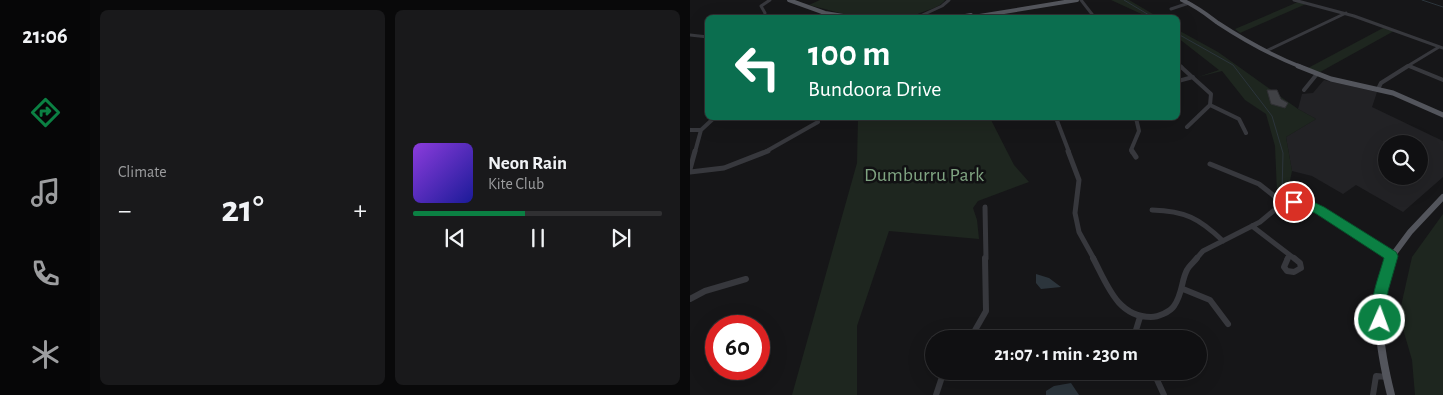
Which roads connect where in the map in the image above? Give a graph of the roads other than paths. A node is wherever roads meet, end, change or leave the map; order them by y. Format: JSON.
{"nodes":[{"id":1,"x":770,"y":0,"type":"edge"},
{"id":2,"x":789,"y":0,"type":"edge"},
{"id":3,"x":949,"y":0,"type":"edge"},
{"id":4,"x":1077,"y":0,"type":"edge"},
{"id":5,"x":1081,"y":0,"type":"edge"},
{"id":6,"x":1182,"y":0,"type":"edge"},
{"id":7,"x":1294,"y":0,"type":"edge"},
{"id":8,"x":1055,"y":2,"type":"edge"},
{"id":9,"x":1189,"y":3,"type":"junction"},
{"id":10,"x":1171,"y":9,"type":"dead end"},
{"id":11,"x":1346,"y":13,"type":"junction"},
{"id":12,"x":765,"y":15,"type":"edge"},
{"id":13,"x":838,"y":15,"type":"edge"},
{"id":14,"x":920,"y":15,"type":"edge"},
{"id":15,"x":982,"y":15,"type":"edge"},
{"id":16,"x":1093,"y":15,"type":"edge"},
{"id":17,"x":690,"y":35,"type":"edge"},
{"id":18,"x":705,"y":37,"type":"edge"},
{"id":19,"x":1441,"y":47,"type":"edge"},
{"id":20,"x":1266,"y":51,"type":"junction"},
{"id":21,"x":1180,"y":66,"type":"edge"},
{"id":22,"x":1409,"y":66,"type":"junction"},
{"id":23,"x":1318,"y":74,"type":"junction"},
{"id":24,"x":1193,"y":77,"type":"junction"},
{"id":25,"x":1180,"y":80,"type":"edge"},
{"id":26,"x":1443,"y":80,"type":"edge"},
{"id":27,"x":1378,"y":88,"type":"junction"},
{"id":28,"x":1304,"y":90,"type":"dead end"},
{"id":29,"x":1210,"y":105,"type":"junction"},
{"id":30,"x":1443,"y":115,"type":"edge"},
{"id":31,"x":712,"y":120,"type":"edge"},
{"id":32,"x":1057,"y":120,"type":"edge"},
{"id":33,"x":1136,"y":120,"type":"edge"},
{"id":34,"x":818,"y":122,"type":"dead end"},
{"id":35,"x":1187,"y":127,"type":"dead end"},
{"id":36,"x":690,"y":130,"type":"edge"},
{"id":37,"x":701,"y":130,"type":"junction"},
{"id":38,"x":1246,"y":133,"type":"dead end"},
{"id":39,"x":1136,"y":157,"type":"dead end"},
{"id":40,"x":1210,"y":164,"type":"dead end"},
{"id":41,"x":690,"y":170,"type":"edge"},
{"id":42,"x":1443,"y":197,"type":"edge"},
{"id":43,"x":1283,"y":203,"type":"junction"},
{"id":44,"x":985,"y":207,"type":"dead end"},
{"id":45,"x":1152,"y":210,"type":"dead end"},
{"id":46,"x":1252,"y":226,"type":"junction"},
{"id":47,"x":1223,"y":241,"type":"junction"},
{"id":48,"x":1289,"y":256,"type":"dead end"},
{"id":49,"x":1392,"y":256,"type":"junction"},
{"id":50,"x":746,"y":279,"type":"dead end"},
{"id":51,"x":1183,"y":289,"type":"junction"},
{"id":52,"x":690,"y":299,"type":"edge"},
{"id":53,"x":1140,"y":317,"type":"junction"},
{"id":54,"x":1228,"y":324,"type":"dead end"},
{"id":55,"x":975,"y":330,"type":"edge"},
{"id":56,"x":1136,"y":330,"type":"edge"},
{"id":57,"x":1387,"y":378,"type":"junction"},
{"id":58,"x":941,"y":380,"type":"edge"},
{"id":59,"x":1157,"y":380,"type":"edge"},
{"id":60,"x":936,"y":395,"type":"edge"},
{"id":61,"x":1164,"y":395,"type":"edge"},
{"id":62,"x":1373,"y":395,"type":"edge"},
{"id":63,"x":1391,"y":395,"type":"edge"}],
"edges":[{"from":1,"to":12,"type":"street"},
{"from":2,"to":13,"type":"main road"},
{"from":3,"to":14,"type":"street"},
{"from":4,"to":8,"type":"main road"},
{"from":5,"to":16,"type":"street"},
{"from":6,"to":9,"type":"main road"},
{"from":7,"to":11,"type":"street"},
{"from":8,"to":15,"type":"main road"},
{"from":9,"to":10,"type":"street"},
{"from":9,"to":20,"type":"main road"},
{"from":11,"to":19,"type":"street"},
{"from":11,"to":20,"type":"street"},
{"from":17,"to":18,"type":"street"},
{"from":19,"to":22,"type":"street"},
{"from":20,"to":23,"type":"main road"},
{"from":21,"to":24,"type":"street"},
{"from":22,"to":26,"type":"street"},
{"from":22,"to":27,"type":"street"},
{"from":23,"to":27,"type":"main road"},
{"from":23,"to":28,"type":"street"},
{"from":24,"to":25,"type":"street"},
{"from":24,"to":29,"type":"street"},
{"from":27,"to":30,"type":"main road"},
{"from":29,"to":35,"type":"street"},
{"from":29,"to":38,"type":"street"},
{"from":31,"to":37,"type":"street"},
{"from":32,"to":53,"type":"street"},
{"from":33,"to":39,"type":"street"},
{"from":34,"to":41,"type":"street"},
{"from":36,"to":37,"type":"street"},
{"from":37,"to":41,"type":"street"},
{"from":40,"to":43,"type":"street"},
{"from":42,"to":49,"type":"main road"},
{"from":43,"to":46,"type":"street"},
{"from":43,"to":49,"type":"street"},
{"from":44,"to":55,"type":"street"},
{"from":45,"to":47,"type":"street"},
{"from":46,"to":47,"type":"street"},
{"from":46,"to":48,"type":"street"},
{"from":47,"to":51,"type":"street"},
{"from":49,"to":57,"type":"main road"},
{"from":50,"to":52,"type":"street"},
{"from":51,"to":53,"type":"street"},
{"from":51,"to":54,"type":"street"},
{"from":53,"to":56,"type":"street"},
{"from":57,"to":62,"type":"street"},
{"from":57,"to":63,"type":"main road"},
{"from":58,"to":60,"type":"street"},
{"from":59,"to":61,"type":"street"}]}
